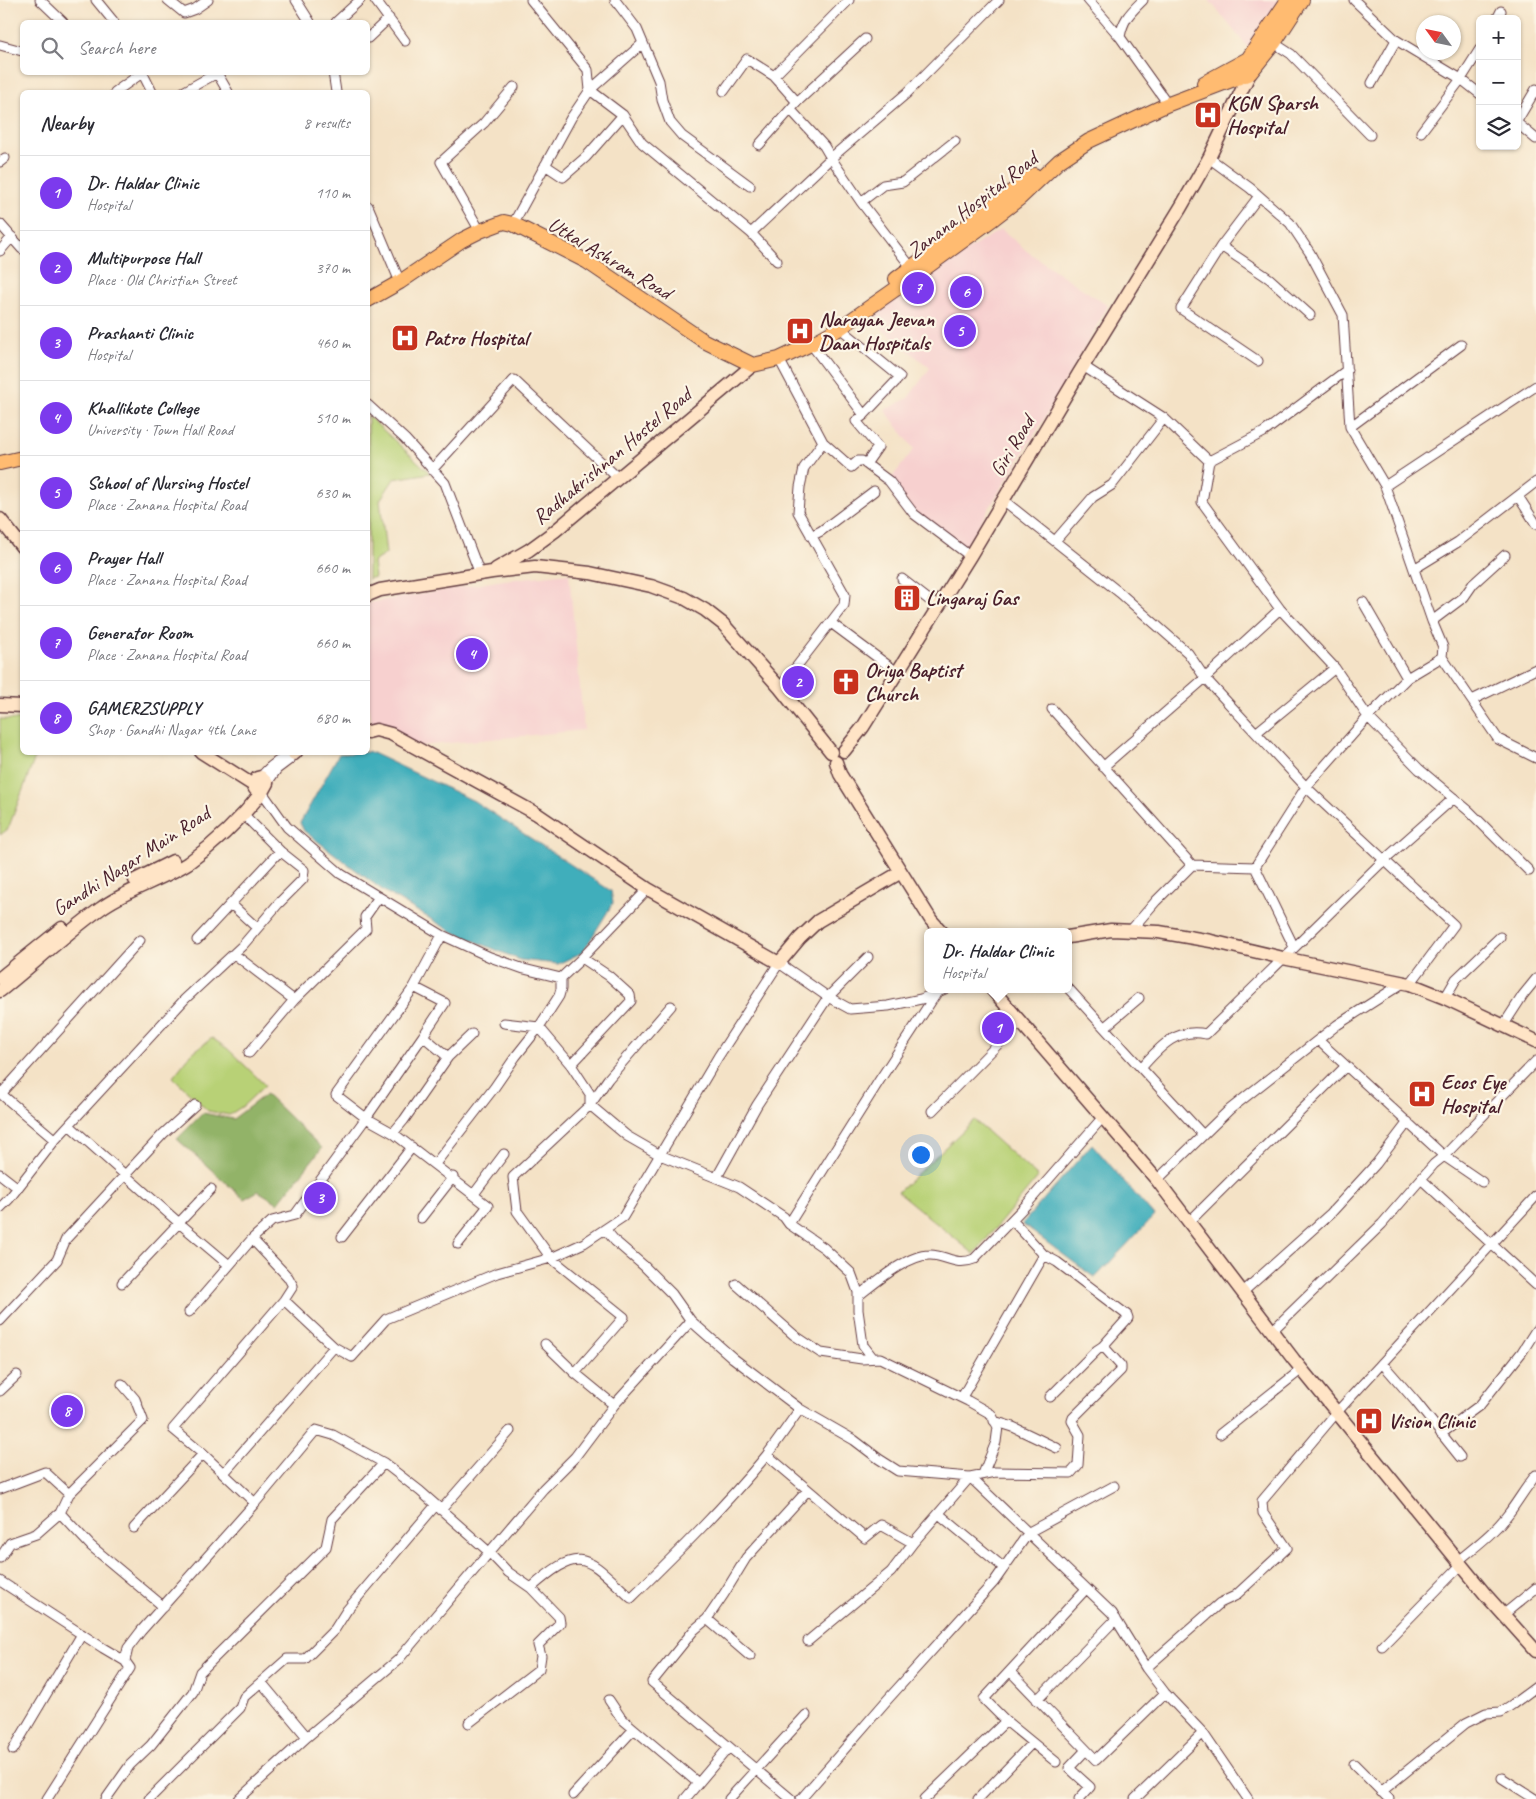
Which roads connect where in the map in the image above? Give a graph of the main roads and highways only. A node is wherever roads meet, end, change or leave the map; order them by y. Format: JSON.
{"nodes":[{"id":1,"x":1288,"y":0,"type":"edge"},
{"id":2,"x":1302,"y":0,"type":"edge"},
{"id":3,"x":1249,"y":66,"type":"junction"},
{"id":4,"x":1165,"y":101,"type":"junction"},
{"id":5,"x":370,"y":297,"type":"edge"},
{"id":6,"x":773,"y":358,"type":"junction"},
{"id":7,"x":753,"y":365,"type":"junction"},
{"id":8,"x":20,"y":458,"type":"edge"},
{"id":9,"x":0,"y":463,"type":"edge"},
{"id":10,"x":0,"y":519,"type":"edge"},
{"id":11,"x":20,"y":544,"type":"edge"},
{"id":12,"x":529,"y":550,"type":"junction"},
{"id":13,"x":535,"y":567,"type":"junction"},
{"id":14,"x":486,"y":573,"type":"junction"},
{"id":15,"x":370,"y":594,"type":"edge"},
{"id":16,"x":0,"y":705,"type":"edge"},
{"id":17,"x":20,"y":706,"type":"edge"},
{"id":18,"x":0,"y":711,"type":"edge"},
{"id":19,"x":20,"y":711,"type":"edge"},
{"id":20,"x":370,"y":732,"type":"edge"},
{"id":21,"x":206,"y":755,"type":"edge"},
{"id":22,"x":218,"y":755,"type":"edge"},
{"id":23,"x":837,"y":755,"type":"junction"},
{"id":24,"x":259,"y":784,"type":"junction"},
{"id":25,"x":901,"y":872,"type":"junction"},
{"id":26,"x":938,"y":928,"type":"edge"},
{"id":27,"x":1133,"y":928,"type":"junction"},
{"id":28,"x":1072,"y":931,"type":"edge"},
{"id":29,"x":1072,"y":936,"type":"edge"},
{"id":30,"x":0,"y":978,"type":"edge"},
{"id":31,"x":0,"y":991,"type":"edge"},
{"id":32,"x":995,"y":993,"type":"edge"},
{"id":33,"x":1506,"y":1023,"type":"junction"},
{"id":34,"x":1536,"y":1034,"type":"edge"},
{"id":35,"x":1536,"y":1042,"type":"edge"},
{"id":36,"x":1536,"y":1651,"type":"edge"}],
"edges":[{"from":1,"to":3,"type":"main road"},
{"from":2,"to":3,"type":"main road"},
{"from":3,"to":4,"type":"main road"},
{"from":3,"to":23,"type":"main road","name":"Giri Road"},
{"from":4,"to":6,"type":"main road"},
{"from":4,"to":6,"type":"main road","name":"Zanana Hospital Road"},
{"from":5,"to":7,"type":"main road","name":"Utkal Ashram Road"},
{"from":6,"to":7,"type":"main road","name":"Zanana Hospital Road"},
{"from":7,"to":12,"type":"main road","name":"Radhakrishnan Hostel Road"},
{"from":8,"to":9,"type":"main road"},
{"from":10,"to":11,"type":"main road"},
{"from":12,"to":13,"type":"main road"},
{"from":12,"to":14,"type":"main road","name":"Radhakrishnan Hostel Road"},
{"from":13,"to":14,"type":"main road"},
{"from":13,"to":23,"type":"main road"},
{"from":14,"to":15,"type":"main road"},
{"from":16,"to":17,"type":"main road"},
{"from":18,"to":19,"type":"main road"},
{"from":20,"to":25,"type":"main road"},
{"from":21,"to":24,"type":"main road"},
{"from":22,"to":24,"type":"main road"},
{"from":23,"to":25,"type":"main road"},
{"from":24,"to":30,"type":"main road","name":"Gandhi Nagar Main Road"},
{"from":24,"to":31,"type":"main road","name":"Gandhi Nagar Main Road"},
{"from":25,"to":26,"type":"main road"},
{"from":27,"to":28,"type":"main road"},
{"from":27,"to":29,"type":"main road"},
{"from":27,"to":33,"type":"main road"},
{"from":32,"to":36,"type":"main road"},
{"from":33,"to":34,"type":"main road"},
{"from":33,"to":35,"type":"main road"}]}
